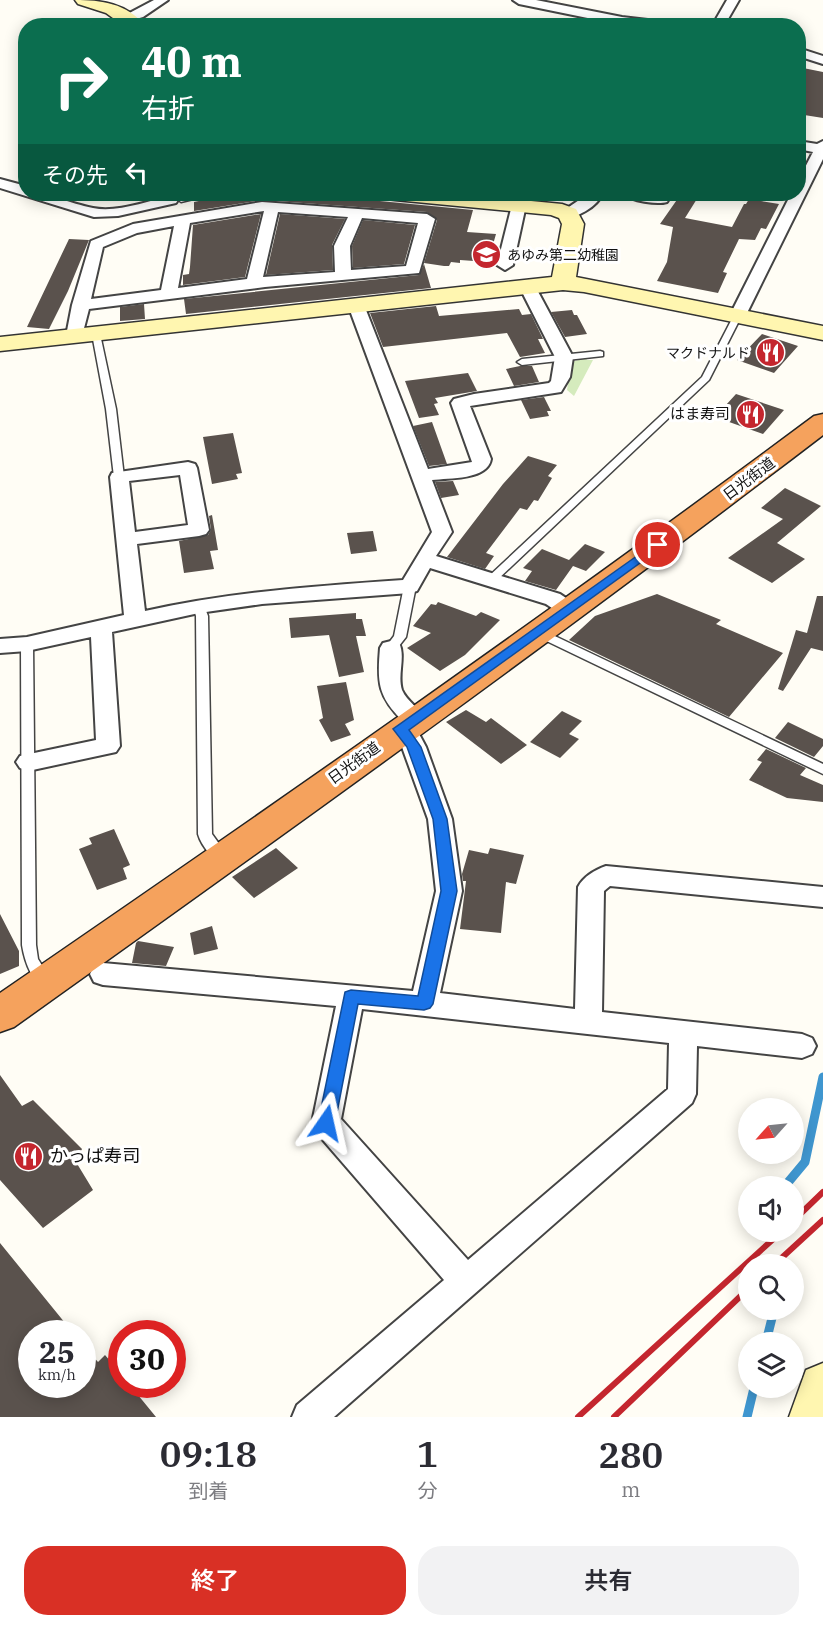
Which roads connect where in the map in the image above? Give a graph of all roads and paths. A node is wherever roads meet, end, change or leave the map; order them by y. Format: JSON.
{"nodes":[{"id":1,"x":84,"y":0,"type":"edge"},
{"id":2,"x":162,"y":0,"type":"edge"},
{"id":3,"x":519,"y":0,"type":"edge"},
{"id":4,"x":733,"y":0,"type":"edge"},
{"id":5,"x":125,"y":18,"type":"edge"},
{"id":6,"x":135,"y":18,"type":"edge"},
{"id":7,"x":611,"y":18,"type":"edge"},
{"id":8,"x":723,"y":18,"type":"edge"},
{"id":9,"x":806,"y":55,"type":"edge"},
{"id":10,"x":823,"y":60,"type":"edge"},
{"id":11,"x":806,"y":146,"type":"edge"},
{"id":12,"x":822,"y":147,"type":"edge"},
{"id":13,"x":806,"y":179,"type":"edge"},
{"id":14,"x":0,"y":183,"type":"edge"},
{"id":15,"x":18,"y":189,"type":"edge"},
{"id":16,"x":55,"y":201,"type":"edge"},
{"id":17,"x":158,"y":201,"type":"edge"},
{"id":18,"x":437,"y":201,"type":"edge"},
{"id":19,"x":484,"y":201,"type":"edge"},
{"id":20,"x":589,"y":201,"type":"edge"},
{"id":21,"x":795,"y":201,"type":"edge"},
{"id":22,"x":519,"y":205,"type":"junction"},
{"id":23,"x":272,"y":207,"type":"junction"},
{"id":24,"x":357,"y":214,"type":"junction"},
{"id":25,"x":568,"y":214,"type":"junction"},
{"id":26,"x":427,"y":219,"type":"junction"},
{"id":27,"x":183,"y":220,"type":"junction"},
{"id":28,"x":505,"y":264,"type":"dead end"},
{"id":29,"x":343,"y":276,"type":"junction"},
{"id":30,"x":254,"y":283,"type":"junction"},
{"id":31,"x":563,"y":283,"type":"junction"},
{"id":32,"x":527,"y":286,"type":"junction"},
{"id":33,"x":169,"y":293,"type":"junction"},
{"id":34,"x":80,"y":305,"type":"junction"},
{"id":35,"x":356,"y":305,"type":"junction"},
{"id":36,"x":738,"y":315,"type":"junction"},
{"id":37,"x":823,"y":333,"type":"edge"},
{"id":38,"x":85,"y":335,"type":"junction"},
{"id":39,"x":0,"y":344,"type":"edge"},
{"id":40,"x":600,"y":354,"type":"dead end"},
{"id":41,"x":564,"y":357,"type":"junction"},
{"id":42,"x":522,"y":362,"type":"dead end"},
{"id":43,"x":823,"y":422,"type":"edge"},
{"id":44,"x":419,"y":476,"type":"junction"},
{"id":45,"x":120,"y":477,"type":"junction"},
{"id":46,"x":128,"y":539,"type":"junction"},
{"id":47,"x":424,"y":559,"type":"junction"},
{"id":48,"x":492,"y":579,"type":"junction"},
{"id":49,"x":410,"y":586,"type":"junction"},
{"id":50,"x":200,"y":606,"type":"junction"},
{"id":51,"x":568,"y":609,"type":"junction"},
{"id":52,"x":135,"y":619,"type":"junction"},
{"id":53,"x":101,"y":627,"type":"junction"},
{"id":54,"x":537,"y":631,"type":"junction"},
{"id":55,"x":27,"y":644,"type":"junction"},
{"id":56,"x":0,"y":646,"type":"edge"},
{"id":57,"x":391,"y":648,"type":"joint"},
{"id":58,"x":408,"y":724,"type":"junction"},
{"id":59,"x":28,"y":762,"type":"junction"},
{"id":60,"x":823,"y":769,"type":"edge"},
{"id":61,"x":223,"y":859,"type":"junction"},
{"id":62,"x":823,"y":897,"type":"edge"},
{"id":63,"x":104,"y":974,"type":"dead end"},
{"id":64,"x":46,"y":983,"type":"junction"},
{"id":65,"x":351,"y":997,"type":"junction"},
{"id":66,"x":424,"y":1004,"type":"junction"},
{"id":67,"x":0,"y":1015,"type":"edge"},
{"id":68,"x":588,"y":1022,"type":"junction"},
{"id":69,"x":683,"y":1033,"type":"junction"},
{"id":70,"x":802,"y":1046,"type":"dead end"},
{"id":71,"x":466,"y":1281,"type":"junction"},
{"id":72,"x":823,"y":1387,"type":"edge"},
{"id":73,"x":309,"y":1417,"type":"edge"},
{"id":74,"x":813,"y":1417,"type":"edge"}],
"edges":[{"from":1,"to":5,"type":"street"},
{"from":2,"to":6,"type":"street"},
{"from":3,"to":7,"type":"street"},
{"from":4,"to":8,"type":"street"},
{"from":9,"to":10,"type":"street"},
{"from":11,"to":12,"type":"street"},
{"from":12,"to":13,"type":"street"},
{"from":14,"to":15,"type":"street"},
{"from":16,"to":17,"type":"street"},
{"from":18,"to":26,"type":"street"},
{"from":19,"to":22,"type":"street"},
{"from":20,"to":25,"type":"street"},
{"from":21,"to":36,"type":"street"},
{"from":22,"to":25,"type":"street"},
{"from":22,"to":28,"type":"street"},
{"from":23,"to":24,"type":"street"},
{"from":23,"to":27,"type":"street"},
{"from":23,"to":30,"type":"street"},
{"from":24,"to":26,"type":"street"},
{"from":24,"to":29,"type":"street"},
{"from":25,"to":31,"type":"street"},
{"from":26,"to":29,"type":"street"},
{"from":27,"to":33,"type":"street"},
{"from":27,"to":34,"type":"street"},
{"from":29,"to":30,"type":"street"},
{"from":30,"to":33,"type":"street"},
{"from":31,"to":32,"type":"street"},
{"from":31,"to":36,"type":"street"},
{"from":32,"to":35,"type":"street"},
{"from":32,"to":41,"type":"street"},
{"from":33,"to":34,"type":"street"},
{"from":34,"to":38,"type":"street"},
{"from":35,"to":38,"type":"street"},
{"from":35,"to":44,"type":"street"},
{"from":36,"to":37,"type":"street"},
{"from":36,"to":48,"type":"lane"},
{"from":38,"to":39,"type":"street"},
{"from":38,"to":45,"type":"lane"},
{"from":40,"to":41,"type":"lane"},
{"from":41,"to":42,"type":"lane"},
{"from":41,"to":44,"type":"street"},
{"from":43,"to":51,"type":"highway","name":"日光街道"},
{"from":44,"to":47,"type":"street"},
{"from":45,"to":46,"type":"street"},
{"from":45,"to":46,"type":"street"},
{"from":46,"to":52,"type":"street"},
{"from":47,"to":48,"type":"street"},
{"from":47,"to":49,"type":"street"},
{"from":48,"to":51,"type":"street"},
{"from":49,"to":50,"type":"street"},
{"from":49,"to":57,"type":"lane"},
{"from":50,"to":52,"type":"street"},
{"from":50,"to":61,"type":"lane"},
{"from":51,"to":54,"type":"highway","name":"日光街道"},
{"from":52,"to":53,"type":"street"},
{"from":53,"to":55,"type":"street"},
{"from":53,"to":59,"type":"street"},
{"from":54,"to":58,"type":"highway","name":"日光街道"},
{"from":54,"to":60,"type":"lane"},
{"from":55,"to":56,"type":"street"},
{"from":55,"to":59,"type":"lane"},
{"from":57,"to":58,"type":"street"},
{"from":58,"to":61,"type":"highway","name":"日光街道"},
{"from":58,"to":66,"type":"street"},
{"from":59,"to":64,"type":"lane"},
{"from":61,"to":64,"type":"highway","name":"日光街道"},
{"from":62,"to":68,"type":"street"},
{"from":63,"to":65,"type":"street"},
{"from":64,"to":67,"type":"highway","name":"日光街道"},
{"from":65,"to":66,"type":"street"},
{"from":65,"to":71,"type":"street"},
{"from":66,"to":68,"type":"street"},
{"from":68,"to":69,"type":"street"},
{"from":69,"to":70,"type":"street"},
{"from":69,"to":71,"type":"street"},
{"from":71,"to":73,"type":"street"},
{"from":72,"to":74,"type":"street"}]}
